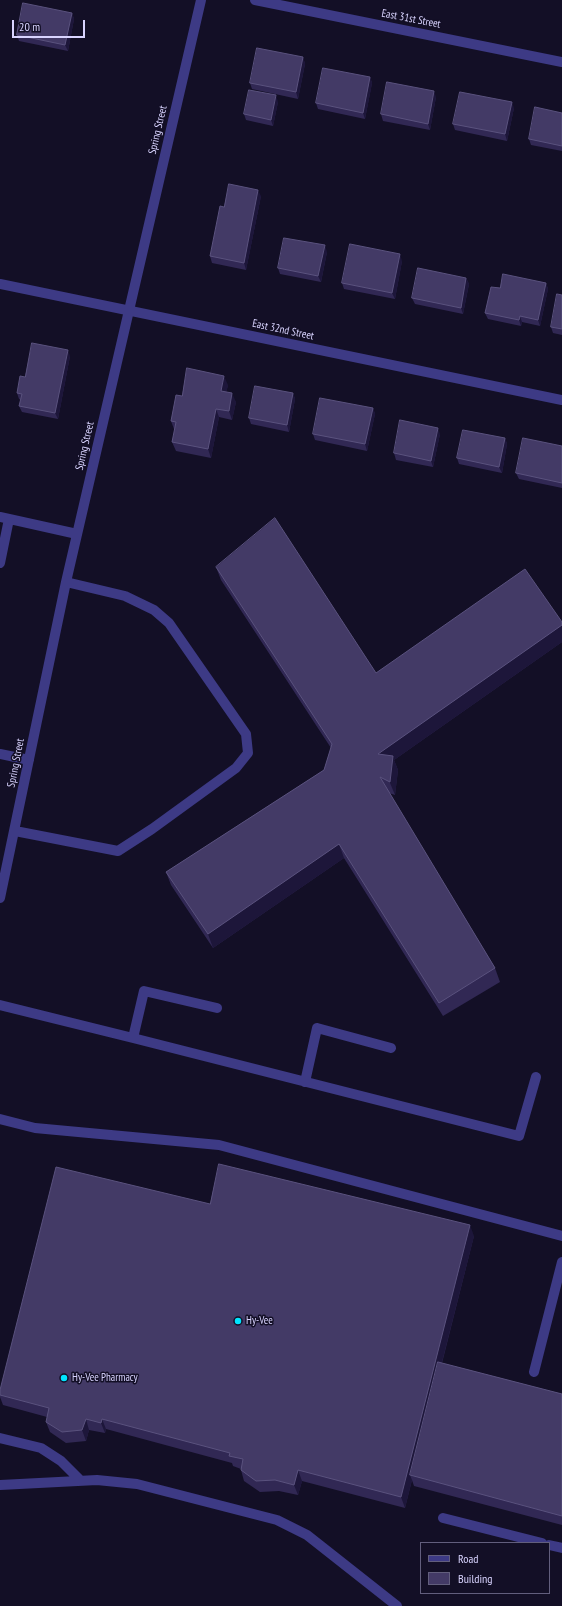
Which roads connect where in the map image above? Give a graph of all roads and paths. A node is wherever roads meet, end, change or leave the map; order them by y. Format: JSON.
{"nodes":[{"id":1,"x":201,"y":0,"type":"edge"},
{"id":2,"x":255,"y":0,"type":"edge"},
{"id":3,"x":562,"y":62,"type":"edge"},
{"id":4,"x":0,"y":284,"type":"edge"},
{"id":5,"x":129,"y":311,"type":"junction"},
{"id":6,"x":562,"y":400,"type":"edge"},
{"id":7,"x":5,"y":518,"type":"edge"},
{"id":8,"x":77,"y":534,"type":"junction"},
{"id":9,"x":0,"y":563,"type":"edge"},
{"id":10,"x":66,"y":582,"type":"junction"},
{"id":11,"x":0,"y":754,"type":"edge"},
{"id":12,"x":29,"y":760,"type":"junction"},
{"id":13,"x":15,"y":831,"type":"junction"},
{"id":14,"x":0,"y":898,"type":"edge"},
{"id":15,"x":0,"y":1005,"type":"edge"},
{"id":16,"x":217,"y":1008,"type":"dead end"},
{"id":17,"x":133,"y":1038,"type":"junction"},
{"id":18,"x":391,"y":1048,"type":"dead end"},
{"id":19,"x":536,"y":1077,"type":"dead end"},
{"id":20,"x":305,"y":1082,"type":"junction"},
{"id":21,"x":0,"y":1120,"type":"edge"},
{"id":22,"x":562,"y":1236,"type":"edge"},
{"id":23,"x":562,"y":1262,"type":"edge"},
{"id":24,"x":534,"y":1372,"type":"dead end"},
{"id":25,"x":0,"y":1438,"type":"edge"},
{"id":26,"x":80,"y":1480,"type":"junction"},
{"id":27,"x":0,"y":1485,"type":"edge"},
{"id":28,"x":443,"y":1518,"type":"dead end"},
{"id":29,"x":538,"y":1542,"type":"edge"},
{"id":30,"x":550,"y":1545,"type":"edge"},
{"id":31,"x":562,"y":1548,"type":"edge"},
{"id":32,"x":397,"y":1606,"type":"edge"}],
"edges":[{"from":1,"to":5,"type":"street","name":"Spring Street"},
{"from":2,"to":3,"type":"street","name":"East 31st Street"},
{"from":4,"to":5,"type":"street","name":"East 32nd Street"},
{"from":5,"to":6,"type":"street","name":"East 32nd Street"},
{"from":5,"to":8,"type":"street","name":"Spring Street"},
{"from":7,"to":8,"type":"street"},
{"from":7,"to":9,"type":"street"},
{"from":8,"to":10,"type":"street","name":"Spring Street"},
{"from":10,"to":12,"type":"street","name":"Spring Street"},
{"from":10,"to":13,"type":"street"},
{"from":11,"to":12,"type":"street"},
{"from":12,"to":13,"type":"street","name":"Spring Street"},
{"from":13,"to":14,"type":"street","name":"Spring Street"},
{"from":15,"to":17,"type":"street"},
{"from":16,"to":17,"type":"street"},
{"from":17,"to":20,"type":"street"},
{"from":18,"to":20,"type":"street"},
{"from":19,"to":20,"type":"street"},
{"from":21,"to":22,"type":"street"},
{"from":23,"to":24,"type":"street"},
{"from":25,"to":26,"type":"street"},
{"from":26,"to":27,"type":"street"},
{"from":26,"to":32,"type":"street"},
{"from":28,"to":29,"type":"street"},
{"from":30,"to":31,"type":"street"}]}
